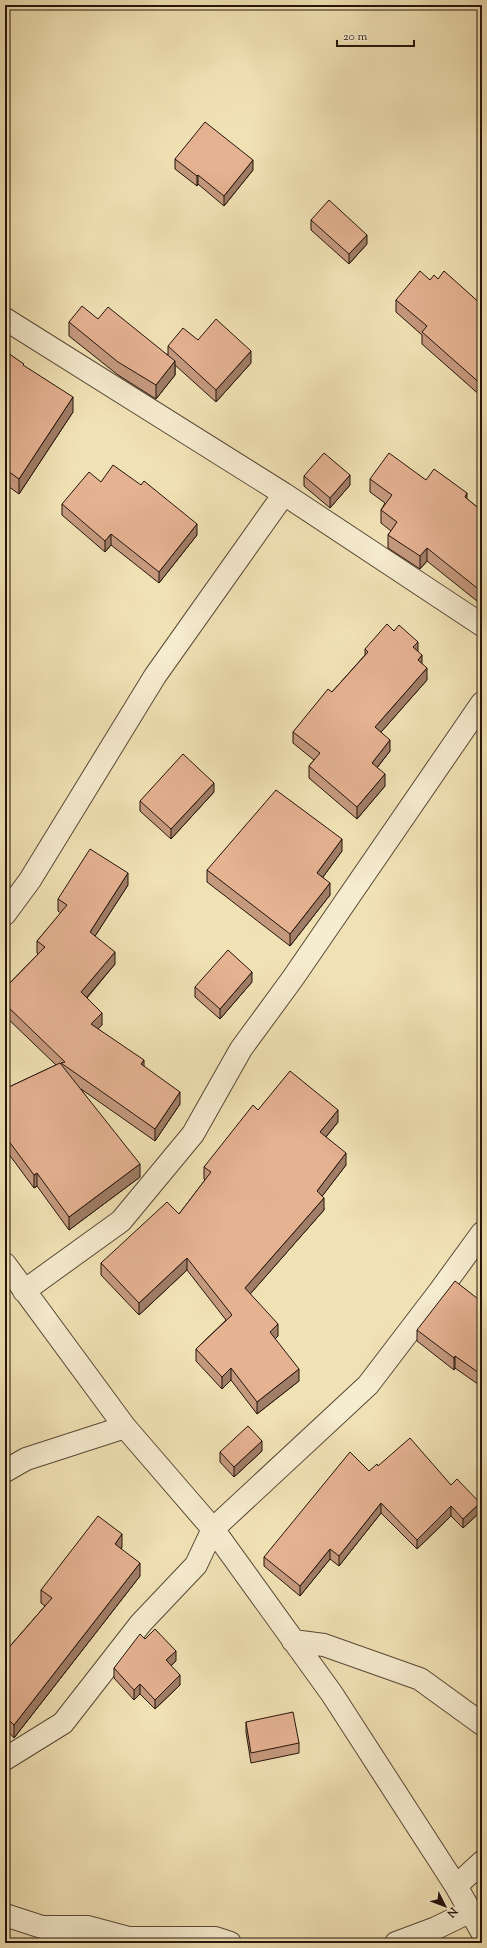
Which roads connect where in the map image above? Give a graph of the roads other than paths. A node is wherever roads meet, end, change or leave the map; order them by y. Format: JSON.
{"nodes":[{"id":1,"x":5,"y":319,"type":"edge"},
{"id":2,"x":284,"y":494,"type":"junction"},
{"id":3,"x":482,"y":625,"type":"edge"},
{"id":4,"x":482,"y":703,"type":"edge"},
{"id":5,"x":5,"y":914,"type":"edge"},
{"id":6,"x":482,"y":1233,"type":"edge"},
{"id":7,"x":5,"y":1264,"type":"edge"},
{"id":8,"x":24,"y":1291,"type":"junction"},
{"id":9,"x":125,"y":1427,"type":"junction"},
{"id":10,"x":5,"y":1471,"type":"edge"},
{"id":11,"x":213,"y":1529,"type":"junction"},
{"id":12,"x":293,"y":1642,"type":"junction"},
{"id":13,"x":482,"y":1724,"type":"edge"},
{"id":14,"x":5,"y":1759,"type":"edge"},
{"id":15,"x":482,"y":1862,"type":"edge"},
{"id":16,"x":456,"y":1886,"type":"junction"},
{"id":17,"x":471,"y":1911,"type":"junction"},
{"id":18,"x":5,"y":1915,"type":"edge"},
{"id":19,"x":482,"y":1932,"type":"edge"},
{"id":20,"x":129,"y":1941,"type":"edge"},
{"id":21,"x":230,"y":1943,"type":"edge"},
{"id":22,"x":396,"y":1943,"type":"edge"}],
"edges":[{"from":1,"to":2,"type":"street"},
{"from":2,"to":3,"type":"street"},
{"from":2,"to":5,"type":"street"},
{"from":4,"to":8,"type":"street"},
{"from":6,"to":11,"type":"street"},
{"from":7,"to":8,"type":"street"},
{"from":8,"to":9,"type":"street"},
{"from":9,"to":10,"type":"street"},
{"from":9,"to":11,"type":"street"},
{"from":11,"to":12,"type":"street"},
{"from":11,"to":14,"type":"street"},
{"from":12,"to":13,"type":"street"},
{"from":12,"to":16,"type":"street"},
{"from":15,"to":16,"type":"street"},
{"from":16,"to":17,"type":"street"},
{"from":17,"to":19,"type":"street"},
{"from":17,"to":22,"type":"street"},
{"from":18,"to":20,"type":"street"},
{"from":20,"to":21,"type":"street"}]}
